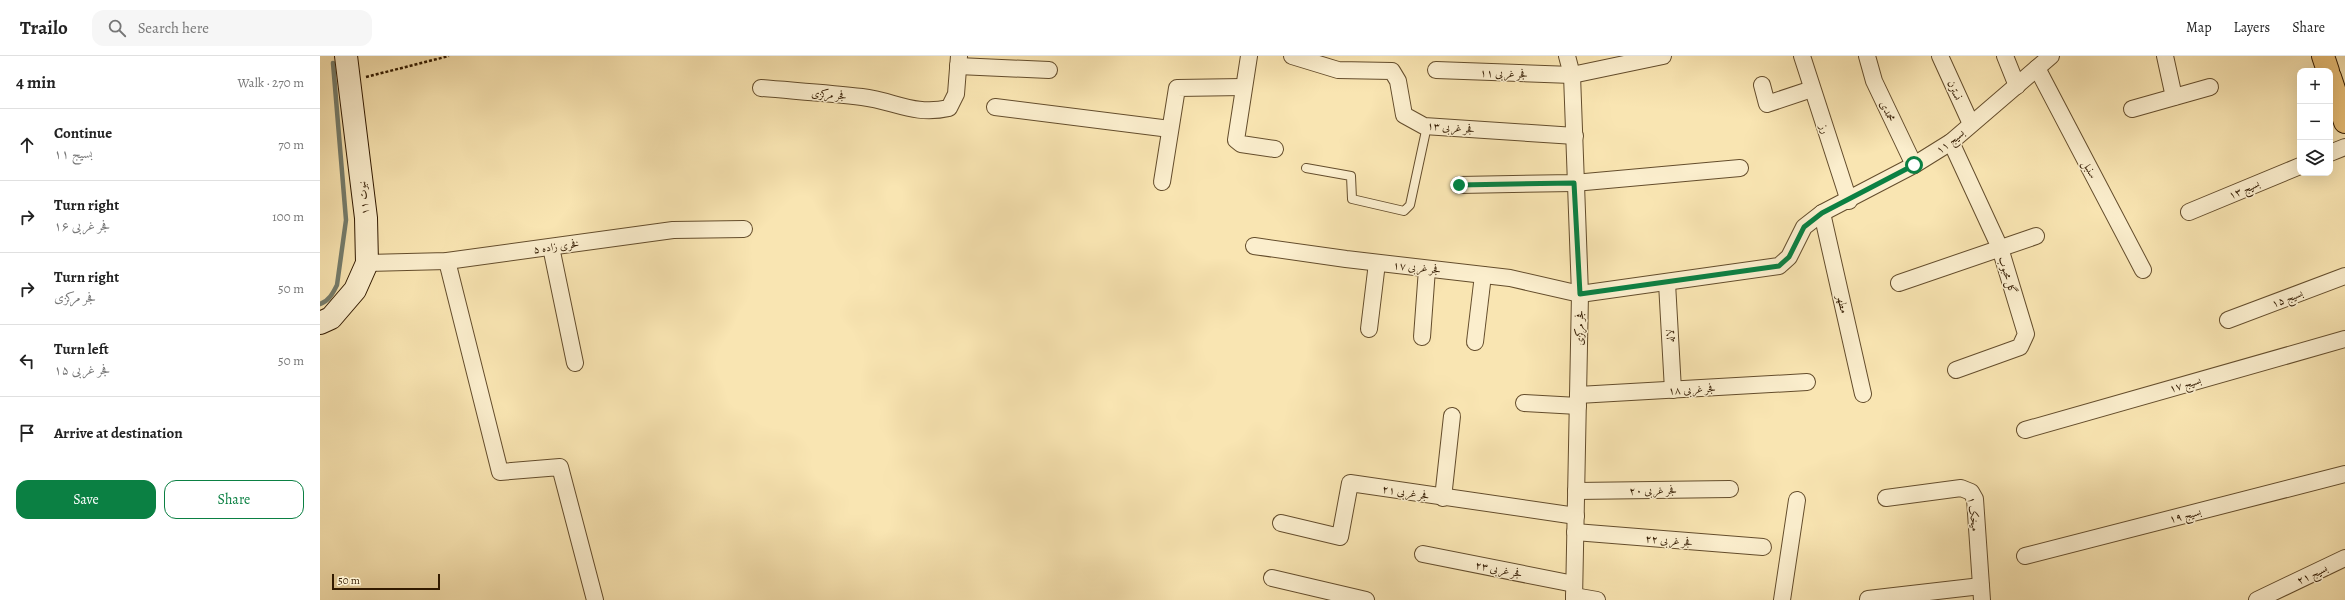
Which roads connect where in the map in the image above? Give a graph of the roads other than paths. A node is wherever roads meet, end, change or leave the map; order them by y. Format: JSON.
{"nodes":[{"id":1,"x":346,"y":56,"type":"edge"},
{"id":2,"x":1249,"y":56,"type":"edge"},
{"id":3,"x":1292,"y":56,"type":"edge"},
{"id":4,"x":1568,"y":56,"type":"edge"},
{"id":5,"x":1663,"y":56,"type":"edge"},
{"id":6,"x":1802,"y":56,"type":"edge"},
{"id":7,"x":1867,"y":56,"type":"edge"},
{"id":8,"x":1940,"y":56,"type":"edge"},
{"id":9,"x":2005,"y":56,"type":"edge"},
{"id":10,"x":2051,"y":56,"type":"edge"},
{"id":11,"x":2165,"y":56,"type":"edge"},
{"id":12,"x":2323,"y":56,"type":"edge"},
{"id":13,"x":959,"y":61,"type":"edge"},
{"id":14,"x":1021,"y":62,"type":"edge"},
{"id":15,"x":2037,"y":68,"type":"junction"},
{"id":16,"x":2327,"y":68,"type":"edge"},
{"id":17,"x":1049,"y":70,"type":"dead end"},
{"id":18,"x":1436,"y":70,"type":"dead end"},
{"id":19,"x":1572,"y":75,"type":"junction"},
{"id":20,"x":1762,"y":85,"type":"dead end"},
{"id":21,"x":2017,"y":86,"type":"junction"},
{"id":22,"x":2333,"y":86,"type":"edge"},
{"id":23,"x":1243,"y":87,"type":"junction"},
{"id":24,"x":2210,"y":87,"type":"dead end"},
{"id":25,"x":761,"y":88,"type":"dead end"},
{"id":26,"x":1812,"y":89,"type":"junction"},
{"id":27,"x":2174,"y":97,"type":"junction"},
{"id":28,"x":995,"y":107,"type":"dead end"},
{"id":29,"x":2132,"y":109,"type":"dead end"},
{"id":30,"x":2345,"y":122,"type":"edge"},
{"id":31,"x":1970,"y":124,"type":"junction"},
{"id":32,"x":1427,"y":126,"type":"junction"},
{"id":33,"x":1170,"y":128,"type":"junction"},
{"id":34,"x":1575,"y":136,"type":"junction"},
{"id":35,"x":1951,"y":142,"type":"junction"},
{"id":36,"x":2345,"y":147,"type":"edge"},
{"id":37,"x":1275,"y":149,"type":"dead end"},
{"id":38,"x":2333,"y":152,"type":"edge"},
{"id":39,"x":1914,"y":165,"type":"junction"},
{"id":40,"x":2297,"y":167,"type":"edge"},
{"id":41,"x":1306,"y":168,"type":"dead end"},
{"id":42,"x":1740,"y":168,"type":"dead end"},
{"id":43,"x":1162,"y":182,"type":"dead end"},
{"id":44,"x":1574,"y":183,"type":"junction"},
{"id":45,"x":1459,"y":185,"type":"dead end"},
{"id":46,"x":1849,"y":201,"type":"junction"},
{"id":47,"x":2189,"y":212,"type":"dead end"},
{"id":48,"x":1822,"y":213,"type":"junction"},
{"id":49,"x":744,"y":229,"type":"dead end"},
{"id":50,"x":2036,"y":236,"type":"dead end"},
{"id":51,"x":1254,"y":246,"type":"dead end"},
{"id":52,"x":551,"y":247,"type":"junction"},
{"id":53,"x":2000,"y":248,"type":"junction"},
{"id":54,"x":447,"y":261,"type":"junction"},
{"id":55,"x":367,"y":263,"type":"junction"},
{"id":56,"x":1377,"y":263,"type":"junction"},
{"id":57,"x":1427,"y":268,"type":"junction"},
{"id":58,"x":2143,"y":270,"type":"dead end"},
{"id":59,"x":1483,"y":275,"type":"junction"},
{"id":60,"x":2345,"y":276,"type":"edge"},
{"id":61,"x":1667,"y":282,"type":"junction"},
{"id":62,"x":1899,"y":282,"type":"dead end"},
{"id":63,"x":1580,"y":294,"type":"junction"},
{"id":64,"x":2228,"y":320,"type":"dead end"},
{"id":65,"x":320,"y":323,"type":"edge"},
{"id":66,"x":1369,"y":329,"type":"dead end"},
{"id":67,"x":1422,"y":337,"type":"dead end"},
{"id":68,"x":2345,"y":339,"type":"edge"},
{"id":69,"x":1475,"y":342,"type":"dead end"},
{"id":70,"x":575,"y":363,"type":"dead end"},
{"id":71,"x":1956,"y":370,"type":"dead end"},
{"id":72,"x":1807,"y":382,"type":"dead end"},
{"id":73,"x":1673,"y":390,"type":"junction"},
{"id":74,"x":1863,"y":394,"type":"dead end"},
{"id":75,"x":1578,"y":400,"type":"junction"},
{"id":76,"x":1524,"y":403,"type":"dead end"},
{"id":77,"x":1452,"y":416,"type":"dead end"},
{"id":78,"x":2025,"y":430,"type":"dead end"},
{"id":79,"x":2345,"y":474,"type":"edge"},
{"id":80,"x":1730,"y":489,"type":"dead end"},
{"id":81,"x":1576,"y":491,"type":"junction"},
{"id":82,"x":1443,"y":498,"type":"junction"},
{"id":83,"x":1886,"y":498,"type":"dead end"},
{"id":84,"x":1797,"y":500,"type":"dead end"},
{"id":85,"x":1576,"y":516,"type":"junction"},
{"id":86,"x":1281,"y":523,"type":"dead end"},
{"id":87,"x":1575,"y":532,"type":"junction"},
{"id":88,"x":1763,"y":547,"type":"dead end"},
{"id":89,"x":1424,"y":554,"type":"dead end"},
{"id":90,"x":2025,"y":556,"type":"dead end"},
{"id":91,"x":2345,"y":558,"type":"edge"},
{"id":92,"x":1272,"y":578,"type":"dead end"},
{"id":93,"x":1981,"y":593,"type":"edge"},
{"id":94,"x":1574,"y":594,"type":"edge"},
{"id":95,"x":1868,"y":599,"type":"edge"},
{"id":96,"x":595,"y":600,"type":"edge"},
{"id":97,"x":1366,"y":600,"type":"edge"},
{"id":98,"x":1597,"y":600,"type":"edge"},
{"id":99,"x":1782,"y":600,"type":"edge"},
{"id":100,"x":2257,"y":600,"type":"edge"}],
"edges":[{"from":1,"to":55,"type":"main road","name":"نبوت ۱۱"},
{"from":2,"to":23,"type":"street"},
{"from":3,"to":32,"type":"street","name":"فجر غربی ۱۳"},
{"from":4,"to":19,"type":"street","name":"فجر مرکزی"},
{"from":5,"to":19,"type":"street","name":"فجر غربی ۱۱"},
{"from":6,"to":26,"type":"street","name":"رز"},
{"from":7,"to":39,"type":"street","name":"محمدی"},
{"from":8,"to":31,"type":"street","name":"نسترن"},
{"from":9,"to":21,"type":"street"},
{"from":10,"to":15,"type":"street","name":"بسیج ۱۱"},
{"from":11,"to":27,"type":"street"},
{"from":12,"to":16,"type":"highway"},
{"from":13,"to":14,"type":"street"},
{"from":13,"to":25,"type":"street","name":"فجر مرکزی"},
{"from":14,"to":17,"type":"street"},
{"from":15,"to":21,"type":"street","name":"بسیج ۱۱"},
{"from":15,"to":58,"type":"street","name":"سنبل"},
{"from":18,"to":19,"type":"street","name":"فجر غربی ۱۱"},
{"from":19,"to":34,"type":"street","name":"فجر مرکزی"},
{"from":20,"to":26,"type":"street"},
{"from":21,"to":31,"type":"street","name":"بسیج ۱۱"},
{"from":22,"to":30,"type":"highway"},
{"from":23,"to":33,"type":"street"},
{"from":23,"to":37,"type":"street"},
{"from":24,"to":27,"type":"street"},
{"from":26,"to":46,"type":"street","name":"رز"},
{"from":27,"to":29,"type":"street"},
{"from":28,"to":33,"type":"street"},
{"from":31,"to":35,"type":"street","name":"بسیج ۱۱"},
{"from":32,"to":34,"type":"street","name":"فجر غربی ۱۳"},
{"from":32,"to":41,"type":"lane"},
{"from":33,"to":43,"type":"street"},
{"from":34,"to":44,"type":"street","name":"فجر مرکزی"},
{"from":35,"to":39,"type":"street","name":"بسیج ۱۱"},
{"from":35,"to":53,"type":"street","name":"گل محبوب"},
{"from":36,"to":38,"type":"street"},
{"from":39,"to":46,"type":"street","name":"بسیج ۱۱"},
{"from":40,"to":47,"type":"street","name":"بسیج ۱۳"},
{"from":42,"to":44,"type":"street"},
{"from":44,"to":45,"type":"street"},
{"from":44,"to":63,"type":"street","name":"فجر مرکزی"},
{"from":46,"to":48,"type":"street","name":"بسیج ۱۱"},
{"from":48,"to":61,"type":"street","name":"بسیج ۱۱"},
{"from":48,"to":74,"type":"street","name":"مطهر"},
{"from":49,"to":52,"type":"street","name":"فخری زاده ۵"},
{"from":50,"to":53,"type":"street"},
{"from":51,"to":56,"type":"street","name":"فجر غربی ۱۷"},
{"from":52,"to":54,"type":"street","name":"فخری زاده ۵"},
{"from":52,"to":70,"type":"street"},
{"from":53,"to":62,"type":"street"},
{"from":53,"to":71,"type":"street","name":"گل محبوب"},
{"from":54,"to":55,"type":"street","name":"فخری زاده ۵"},
{"from":54,"to":96,"type":"street"},
{"from":55,"to":65,"type":"main road","name":"نبوت ۱۱"},
{"from":56,"to":57,"type":"street","name":"فجر غربی ۱۷"},
{"from":56,"to":66,"type":"street"},
{"from":57,"to":59,"type":"street","name":"فجر غربی ۱۷"},
{"from":57,"to":67,"type":"street"},
{"from":59,"to":63,"type":"street","name":"فجر غربی ۱۷"},
{"from":59,"to":69,"type":"street"},
{"from":60,"to":64,"type":"street","name":"بسیج ۱۵"},
{"from":61,"to":63,"type":"street"},
{"from":61,"to":73,"type":"street","name":"لاله"},
{"from":63,"to":75,"type":"street","name":"فجر مرکزی"},
{"from":68,"to":78,"type":"street","name":"بسیج ۱۷"},
{"from":72,"to":73,"type":"street","name":"فجر غربی ۱۸"},
{"from":73,"to":75,"type":"street","name":"فجر غربی ۱۸"},
{"from":75,"to":76,"type":"street","name":"فجر غربی ۱۸"},
{"from":75,"to":81,"type":"street","name":"فجر مرکزی"},
{"from":77,"to":82,"type":"street"},
{"from":79,"to":90,"type":"street","name":"بسیج ۱۹"},
{"from":80,"to":81,"type":"street","name":"فجر غربی ۲۰"},
{"from":81,"to":85,"type":"street","name":"فجر مرکزی"},
{"from":82,"to":85,"type":"street","name":"فجر غربی ۲۱"},
{"from":82,"to":86,"type":"street","name":"فجر غربی ۲۱"},
{"from":83,"to":93,"type":"street","name":"میخک ۱"},
{"from":84,"to":99,"type":"street"},
{"from":85,"to":87,"type":"street","name":"فجر مرکزی"},
{"from":87,"to":88,"type":"street","name":"فجر غربی ۲۲"},
{"from":87,"to":94,"type":"street","name":"فجر مرکزی"},
{"from":89,"to":94,"type":"street","name":"فجر غربی ۲۳"},
{"from":91,"to":100,"type":"street","name":"بسیج ۲۱"},
{"from":92,"to":97,"type":"street"},
{"from":93,"to":95,"type":"street"},
{"from":94,"to":98,"type":"street","name":"فجر غربی ۲۳"}]}
